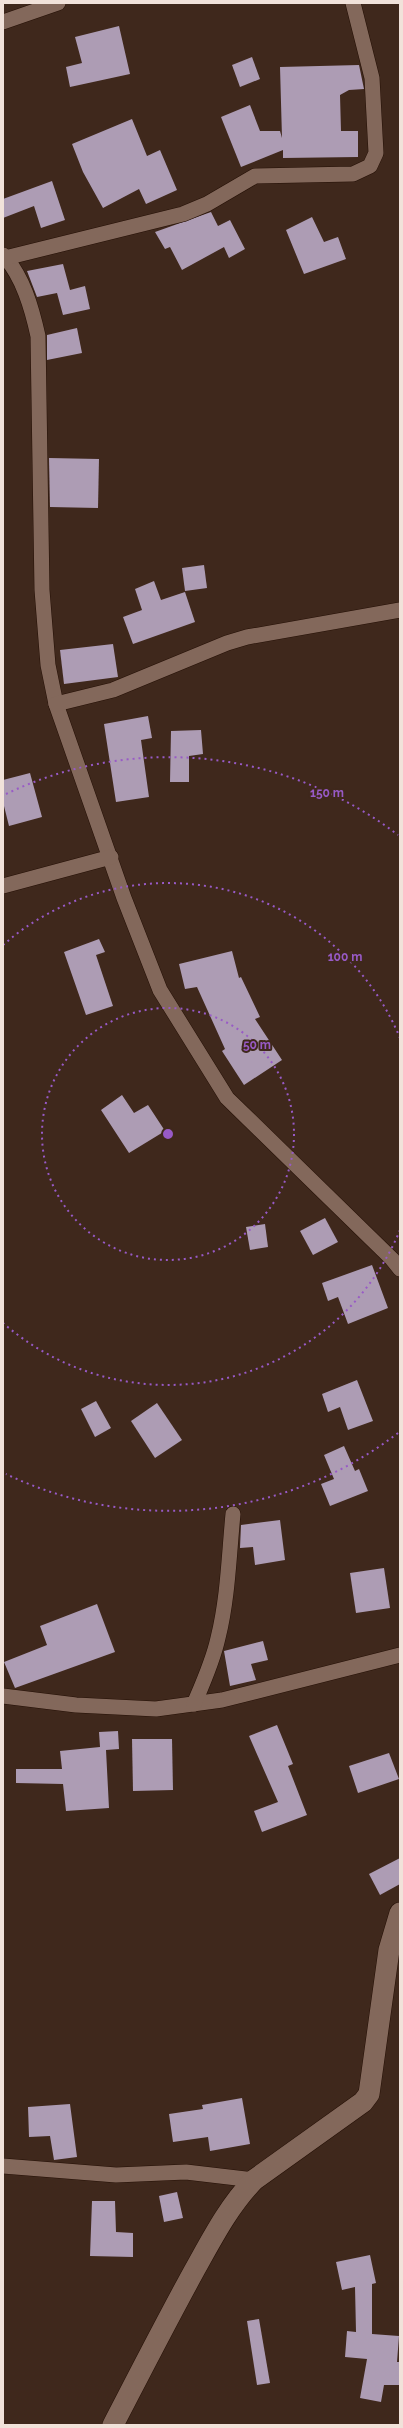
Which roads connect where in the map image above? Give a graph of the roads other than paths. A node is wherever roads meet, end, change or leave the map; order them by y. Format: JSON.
{"nodes":[{"id":1,"x":58,"y":3,"type":"edge"},
{"id":2,"x":353,"y":3,"type":"edge"},
{"id":3,"x":3,"y":22,"type":"edge"},
{"id":4,"x":4,"y":257,"type":"edge"},
{"id":5,"x":400,"y":610,"type":"edge"},
{"id":6,"x":56,"y":704,"type":"junction"},
{"id":7,"x":111,"y":857,"type":"junction"},
{"id":8,"x":3,"y":886,"type":"edge"},
{"id":9,"x":400,"y":1269,"type":"edge"},
{"id":10,"x":233,"y":1514,"type":"dead end"},
{"id":11,"x":400,"y":1655,"type":"edge"},
{"id":12,"x":3,"y":1696,"type":"edge"},
{"id":13,"x":194,"y":1704,"type":"junction"},
{"id":14,"x":400,"y":1913,"type":"edge"},
{"id":15,"x":3,"y":2166,"type":"edge"},
{"id":16,"x":254,"y":2180,"type":"junction"},
{"id":17,"x":114,"y":2425,"type":"edge"}],
"edges":[{"from":1,"to":3,"type":"street"},
{"from":2,"to":4,"type":"street"},
{"from":4,"to":6,"type":"street"},
{"from":5,"to":6,"type":"street"},
{"from":6,"to":7,"type":"street"},
{"from":7,"to":8,"type":"street"},
{"from":7,"to":9,"type":"street"},
{"from":10,"to":13,"type":"street"},
{"from":11,"to":13,"type":"street"},
{"from":12,"to":13,"type":"street"},
{"from":14,"to":16,"type":"street"},
{"from":15,"to":16,"type":"street"},
{"from":16,"to":17,"type":"street"}]}
